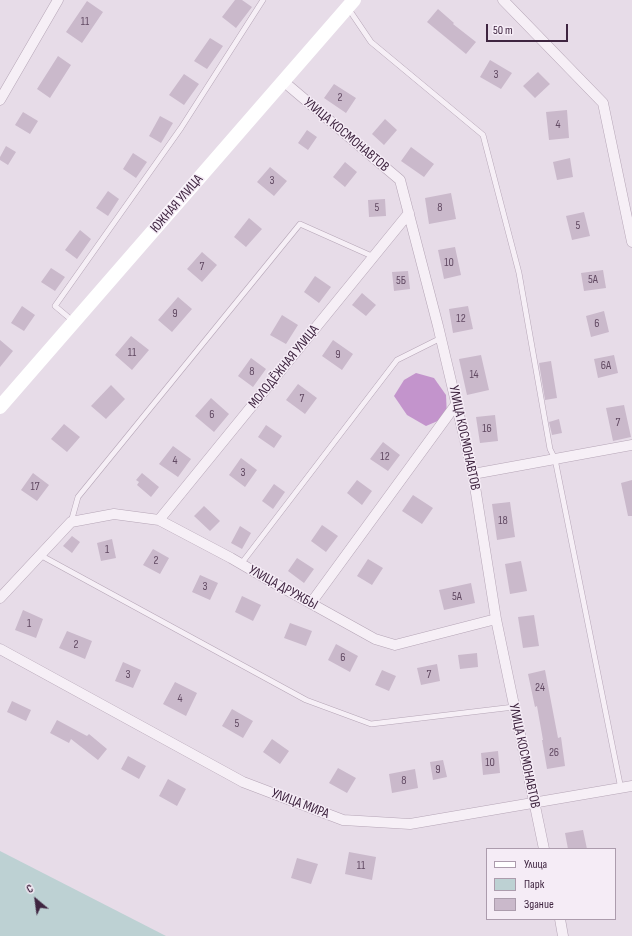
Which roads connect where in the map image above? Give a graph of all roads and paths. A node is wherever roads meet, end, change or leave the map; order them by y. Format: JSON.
{"nodes":[{"id":1,"x":58,"y":0,"type":"edge"},
{"id":2,"x":263,"y":0,"type":"edge"},
{"id":3,"x":503,"y":0,"type":"edge"},
{"id":4,"x":351,"y":3,"type":"edge"},
{"id":5,"x":283,"y":81,"type":"junction"},
{"id":6,"x":0,"y":100,"type":"edge"},
{"id":7,"x":409,"y":213,"type":"junction"},
{"id":8,"x":632,"y":242,"type":"edge"},
{"id":9,"x":374,"y":257,"type":"junction"},
{"id":10,"x":74,"y":322,"type":"junction"},
{"id":11,"x":441,"y":338,"type":"junction"},
{"id":12,"x":457,"y":403,"type":"junction"},
{"id":13,"x":0,"y":407,"type":"edge"},
{"id":14,"x":632,"y":445,"type":"edge"},
{"id":15,"x":555,"y":459,"type":"junction"},
{"id":16,"x":473,"y":474,"type":"junction"},
{"id":17,"x":159,"y":520,"type":"junction"},
{"id":18,"x":71,"y":522,"type":"junction"},
{"id":19,"x":40,"y":555,"type":"junction"},
{"id":20,"x":242,"y":564,"type":"junction"},
{"id":21,"x":0,"y":598,"type":"edge"},
{"id":22,"x":311,"y":603,"type":"junction"},
{"id":23,"x":496,"y":619,"type":"junction"},
{"id":24,"x":0,"y":649,"type":"edge"},
{"id":25,"x":514,"y":707,"type":"junction"},
{"id":26,"x":632,"y":786,"type":"edge"},
{"id":27,"x":621,"y":788,"type":"junction"},
{"id":28,"x":534,"y":803,"type":"junction"},
{"id":29,"x":544,"y":848,"type":"edge"},
{"id":30,"x":560,"y":920,"type":"edge"},
{"id":31,"x":563,"y":936,"type":"edge"}],
"edges":[{"from":1,"to":6,"type":"street"},
{"from":2,"to":10,"type":"lane"},
{"from":3,"to":8,"type":"street"},
{"from":4,"to":5,"type":"main road","name":"ЮЖНАЯ УЛИЦА"},
{"from":4,"to":15,"type":"lane"},
{"from":5,"to":7,"type":"street","name":"УЛИЦА КОСМОНАВТОВ"},
{"from":5,"to":10,"type":"main road","name":"ЮЖНАЯ УЛИЦА"},
{"from":7,"to":9,"type":"street","name":"МОЛОДЁЖНАЯ УЛИЦА"},
{"from":7,"to":11,"type":"street","name":"УЛИЦА КОСМОНАВТОВ"},
{"from":9,"to":17,"type":"street","name":"МОЛОДЁЖНАЯ УЛИЦА"},
{"from":9,"to":18,"type":"lane"},
{"from":10,"to":13,"type":"main road","name":"ЮЖНАЯ УЛИЦА"},
{"from":11,"to":12,"type":"street","name":"УЛИЦА КОСМОНАВТОВ"},
{"from":11,"to":20,"type":"lane"},
{"from":12,"to":16,"type":"street","name":"УЛИЦА КОСМОНАВТОВ"},
{"from":12,"to":22,"type":"street"},
{"from":14,"to":15,"type":"street"},
{"from":15,"to":16,"type":"street"},
{"from":15,"to":27,"type":"lane"},
{"from":16,"to":23,"type":"street","name":"УЛИЦА КОСМОНАВТОВ"},
{"from":17,"to":18,"type":"street","name":"УЛИЦА ДРУЖБЫ"},
{"from":17,"to":20,"type":"street","name":"УЛИЦА ДРУЖБЫ"},
{"from":18,"to":19,"type":"street"},
{"from":19,"to":21,"type":"street"},
{"from":19,"to":25,"type":"lane"},
{"from":20,"to":22,"type":"street","name":"УЛИЦА ДРУЖБЫ"},
{"from":22,"to":23,"type":"street","name":"УЛИЦА ДРУЖБЫ"},
{"from":23,"to":25,"type":"street","name":"УЛИЦА КОСМОНАВТОВ"},
{"from":24,"to":28,"type":"street","name":"УЛИЦА МИРА"},
{"from":25,"to":28,"type":"street","name":"УЛИЦА КОСМОНАВТОВ"},
{"from":26,"to":27,"type":"street","name":"УЛИЦА МИРА"},
{"from":27,"to":28,"type":"street","name":"УЛИЦА МИРА"},
{"from":28,"to":29,"type":"street","name":"УЛИЦА КОСМОНАВТОВ"},
{"from":30,"to":31,"type":"street"}]}
